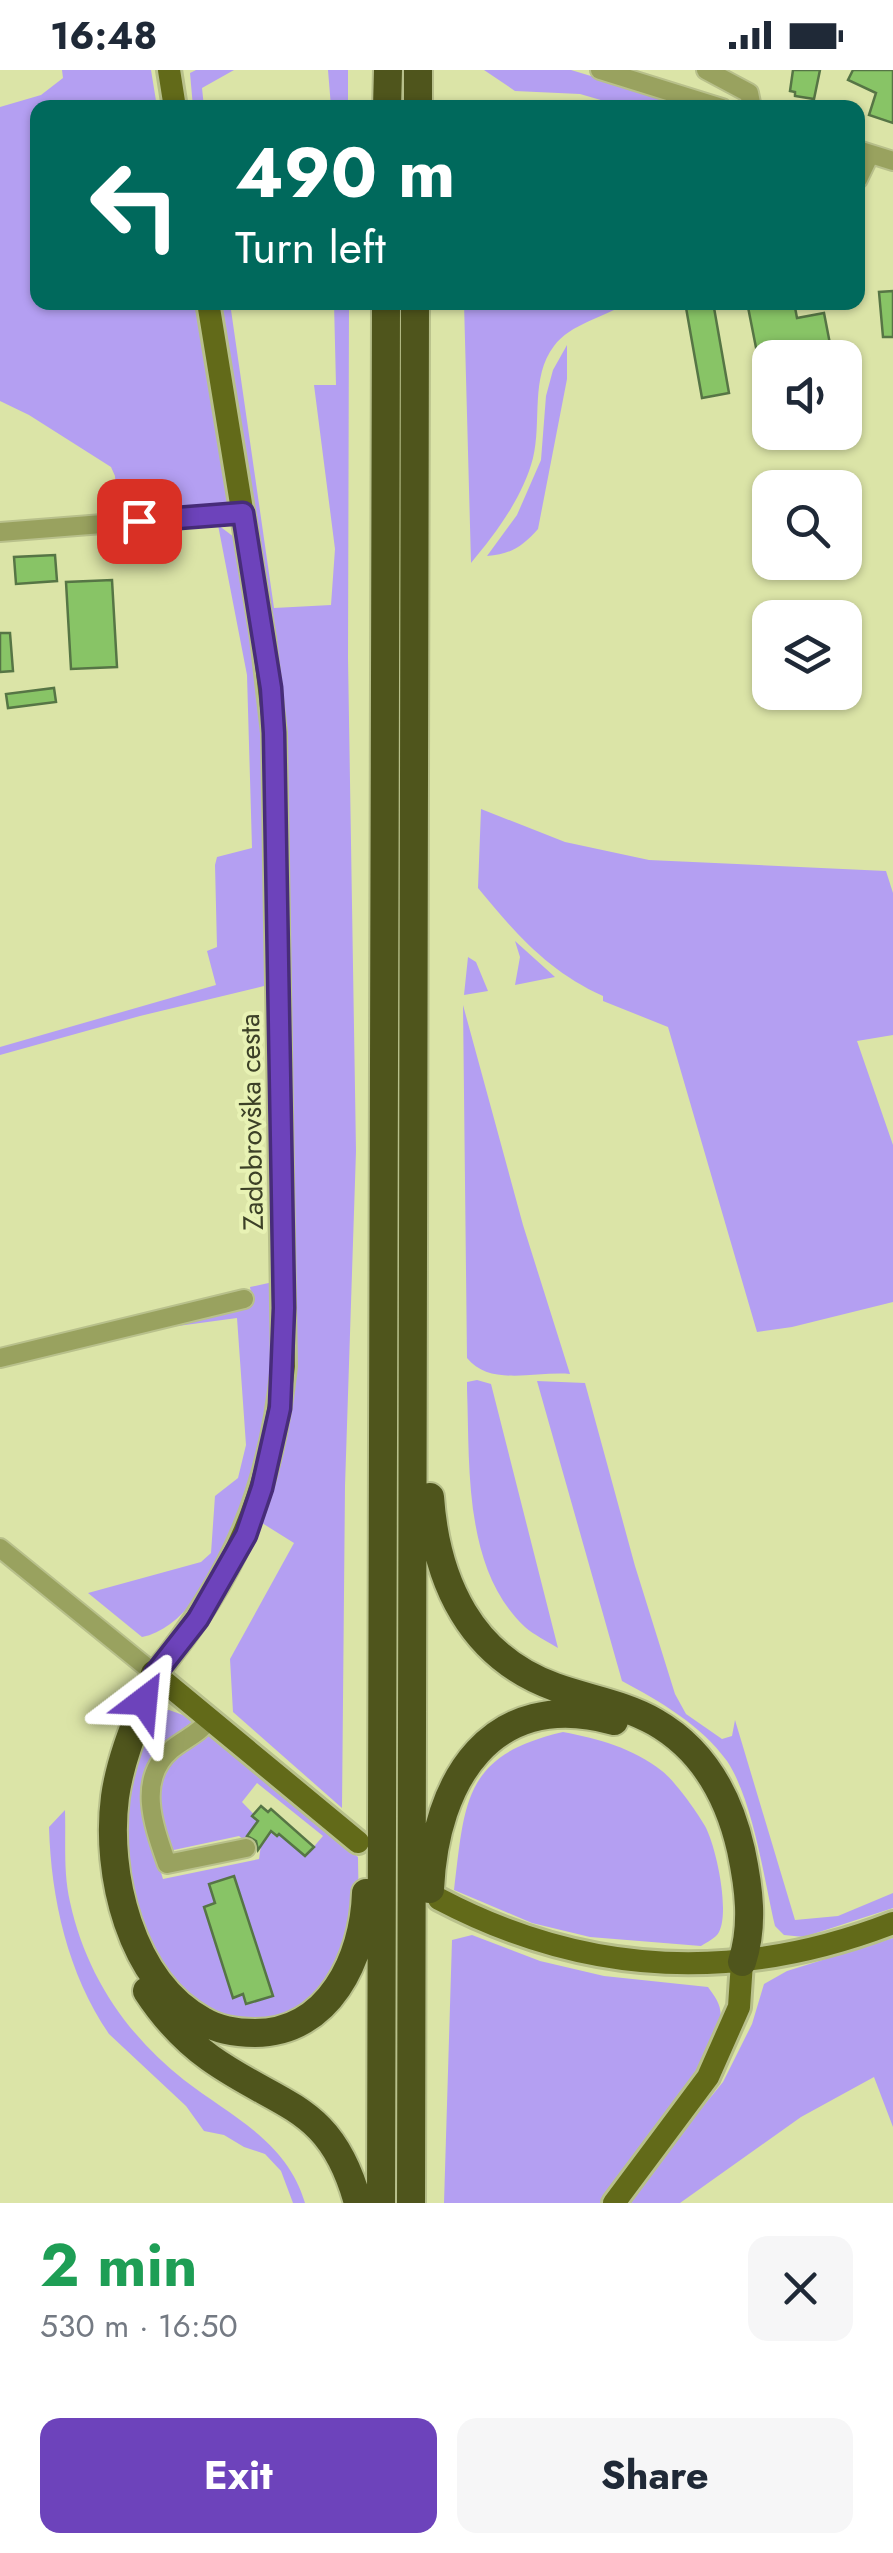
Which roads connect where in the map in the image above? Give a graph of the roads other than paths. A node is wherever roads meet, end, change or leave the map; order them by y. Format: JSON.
{"nodes":[{"id":1,"x":169,"y":70,"type":"edge"},
{"id":2,"x":388,"y":70,"type":"edge"},
{"id":3,"x":418,"y":70,"type":"edge"},
{"id":4,"x":600,"y":70,"type":"edge"},
{"id":5,"x":706,"y":70,"type":"edge"},
{"id":6,"x":174,"y":100,"type":"edge"},
{"id":7,"x":387,"y":100,"type":"edge"},
{"id":8,"x":418,"y":100,"type":"edge"},
{"id":9,"x":696,"y":100,"type":"edge"},
{"id":10,"x":750,"y":100,"type":"edge"},
{"id":11,"x":865,"y":152,"type":"edge"},
{"id":12,"x":893,"y":162,"type":"edge"},
{"id":13,"x":209,"y":310,"type":"edge"},
{"id":14,"x":386,"y":310,"type":"edge"},
{"id":15,"x":415,"y":310,"type":"edge"},
{"id":16,"x":243,"y":513,"type":"junction"},
{"id":17,"x":0,"y":532,"type":"edge"},
{"id":18,"x":244,"y":1298,"type":"dead end"},
{"id":19,"x":0,"y":1358,"type":"edge"},
{"id":20,"x":414,"y":1386,"type":"junction"},
{"id":21,"x":0,"y":1548,"type":"edge"},
{"id":22,"x":155,"y":1674,"type":"junction"},
{"id":23,"x":209,"y":1720,"type":"junction"},
{"id":24,"x":382,"y":1809,"type":"junction"},
{"id":25,"x":358,"y":1842,"type":"dead end"},
{"id":26,"x":246,"y":1848,"type":"dead end"},
{"id":27,"x":439,"y":1899,"type":"dead end"},
{"id":28,"x":893,"y":1922,"type":"edge"},
{"id":29,"x":742,"y":1962,"type":"junction"},
{"id":30,"x":412,"y":1998,"type":"junction"},
{"id":31,"x":358,"y":2203,"type":"edge"},
{"id":32,"x":380,"y":2203,"type":"edge"},
{"id":33,"x":411,"y":2203,"type":"edge"},
{"id":34,"x":614,"y":2203,"type":"edge"}],
"edges":[{"from":1,"to":6,"type":"main road"},
{"from":2,"to":7,"type":"highway"},
{"from":3,"to":8,"type":"highway"},
{"from":4,"to":9,"type":"street"},
{"from":5,"to":10,"type":"street"},
{"from":11,"to":12,"type":"street"},
{"from":13,"to":16,"type":"main road","name":"Zadobrovška cesta"},
{"from":14,"to":24,"type":"highway"},
{"from":15,"to":20,"type":"highway"},
{"from":16,"to":17,"type":"street"},
{"from":16,"to":22,"type":"main road","name":"Zadobrovška cesta"},
{"from":18,"to":19,"type":"street"},
{"from":20,"to":29,"type":"highway"},
{"from":20,"to":30,"type":"highway"},
{"from":21,"to":22,"type":"street"},
{"from":22,"to":23,"type":"main road"},
{"from":22,"to":24,"type":"highway"},
{"from":22,"to":31,"type":"highway"},
{"from":23,"to":25,"type":"main road"},
{"from":23,"to":26,"type":"street"},
{"from":24,"to":32,"type":"highway"},
{"from":27,"to":29,"type":"main road"},
{"from":28,"to":29,"type":"main road"},
{"from":29,"to":30,"type":"highway"},
{"from":29,"to":34,"type":"main road"},
{"from":30,"to":33,"type":"highway"}]}
